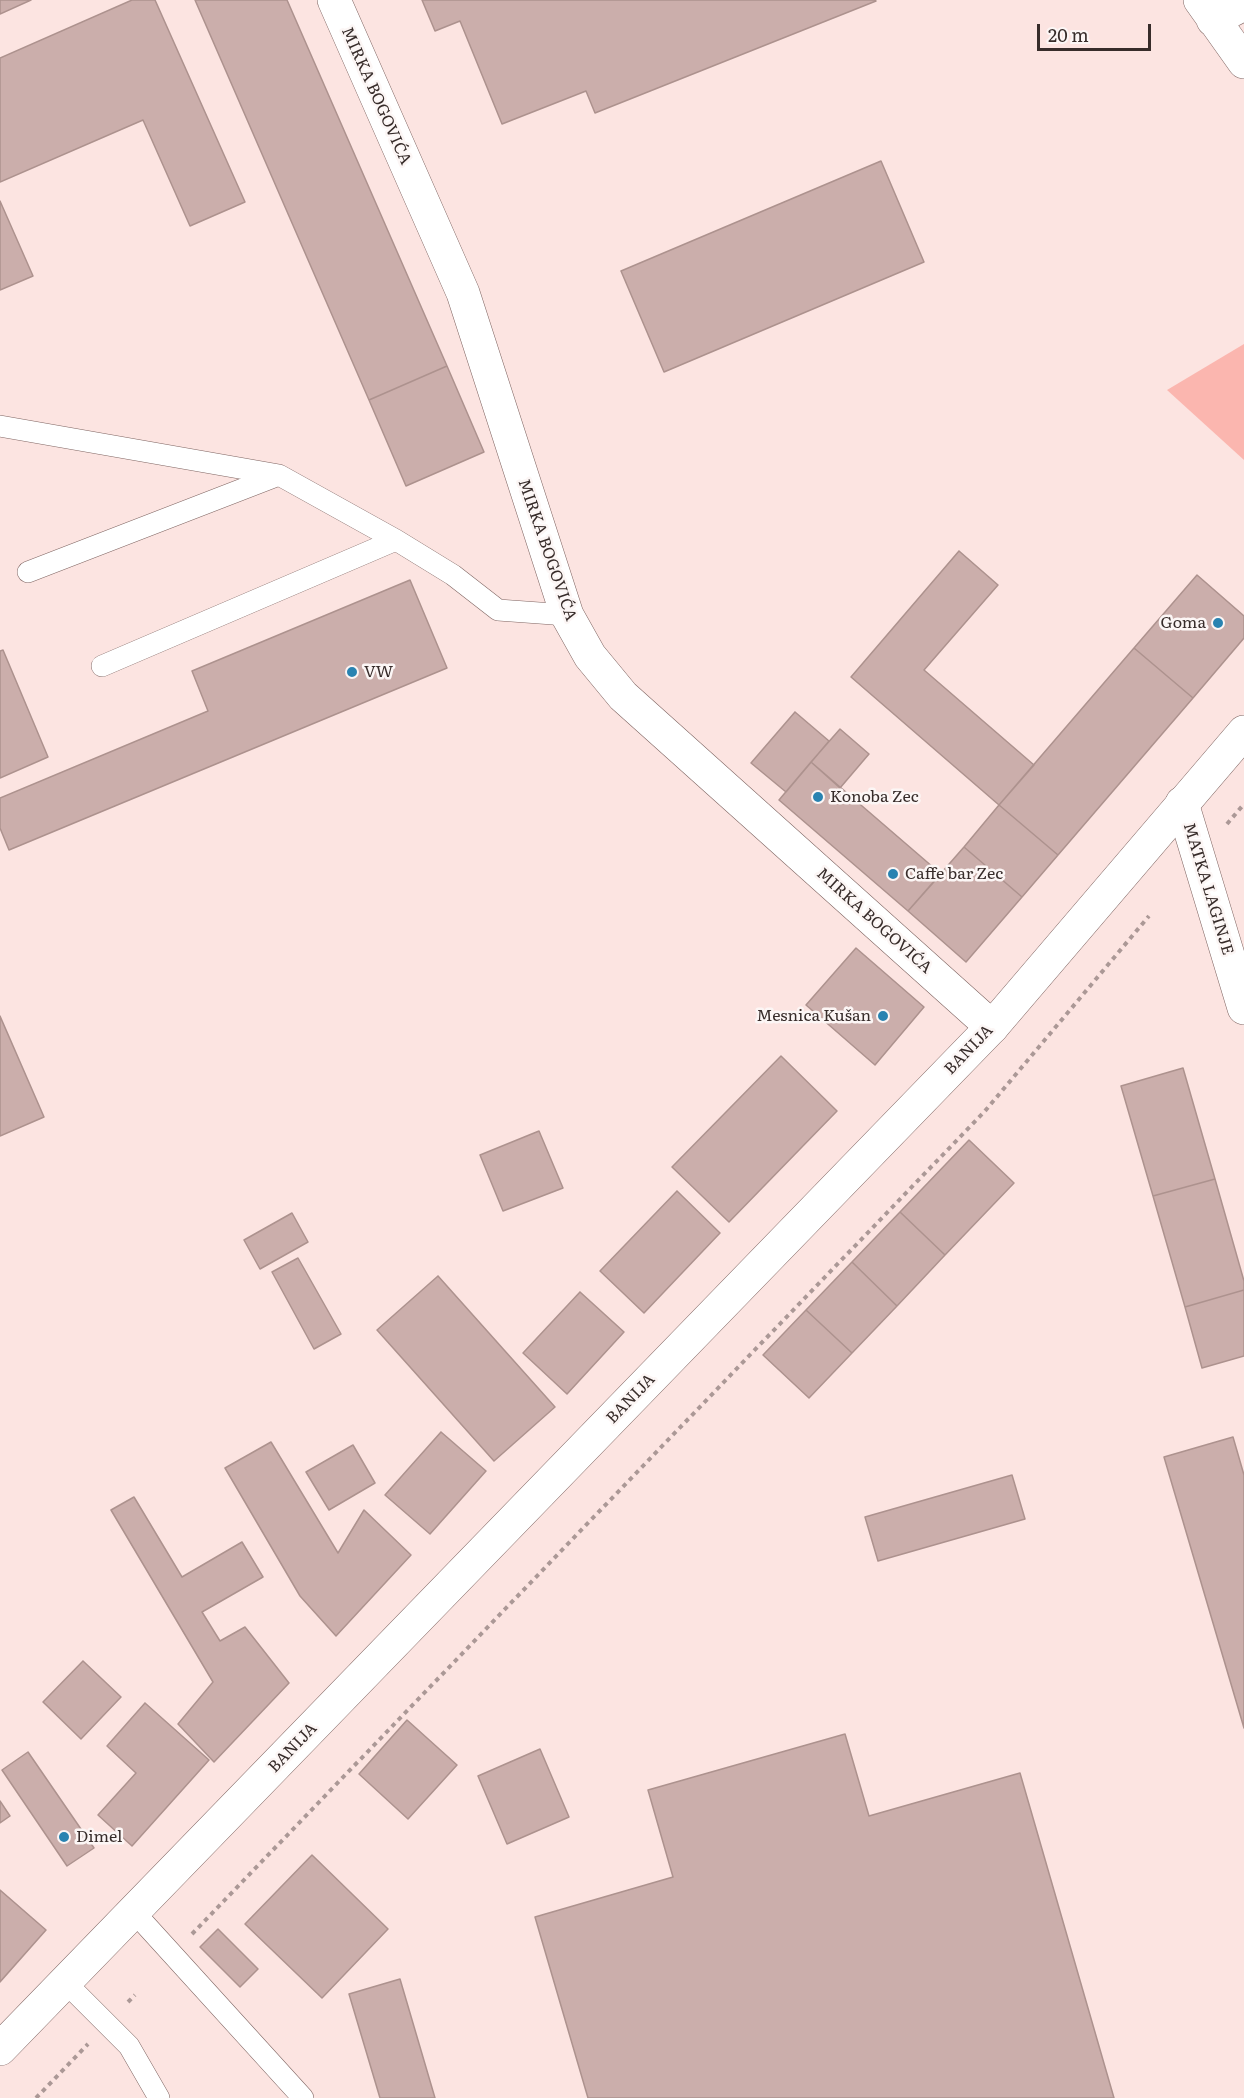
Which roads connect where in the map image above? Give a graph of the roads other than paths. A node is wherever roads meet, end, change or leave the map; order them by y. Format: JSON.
{"nodes":[{"id":1,"x":334,"y":0,"type":"edge"},
{"id":2,"x":1244,"y":4,"type":"edge"},
{"id":3,"x":1206,"y":10,"type":"edge"},
{"id":4,"x":1244,"y":62,"type":"edge"},
{"id":5,"x":0,"y":426,"type":"edge"},
{"id":6,"x":279,"y":475,"type":"junction"},
{"id":7,"x":396,"y":540,"type":"junction"},
{"id":8,"x":28,"y":572,"type":"dead end"},
{"id":9,"x":567,"y":615,"type":"junction"},
{"id":10,"x":102,"y":666,"type":"dead end"},
{"id":11,"x":1244,"y":732,"type":"edge"},
{"id":12,"x":1182,"y":804,"type":"junction"},
{"id":13,"x":1244,"y":1008,"type":"edge"},
{"id":14,"x":992,"y":1027,"type":"junction"},
{"id":15,"x":134,"y":1912,"type":"junction"},
{"id":16,"x":65,"y":1982,"type":"junction"},
{"id":17,"x":0,"y":2049,"type":"edge"},
{"id":18,"x":293,"y":2095,"type":"edge"},
{"id":19,"x":159,"y":2098,"type":"edge"}],
"edges":[{"from":1,"to":9,"type":"main road","name":"MIRKA BOGOVIĆA"},
{"from":2,"to":3,"type":"main road"},
{"from":3,"to":4,"type":"main road"},
{"from":5,"to":6,"type":"lane"},
{"from":6,"to":7,"type":"lane"},
{"from":6,"to":8,"type":"lane"},
{"from":7,"to":9,"type":"lane"},
{"from":7,"to":10,"type":"lane"},
{"from":9,"to":14,"type":"main road","name":"MIRKA BOGOVIĆA"},
{"from":11,"to":12,"type":"main road","name":"BANIJA"},
{"from":12,"to":13,"type":"main road","name":"MATKA LAGINJE"},
{"from":12,"to":14,"type":"main road","name":"BANIJA"},
{"from":14,"to":15,"type":"main road","name":"BANIJA"},
{"from":15,"to":16,"type":"main road","name":"BANIJA"},
{"from":15,"to":18,"type":"lane"},
{"from":16,"to":17,"type":"main road","name":"BANIJA"},
{"from":16,"to":19,"type":"lane"}]}
